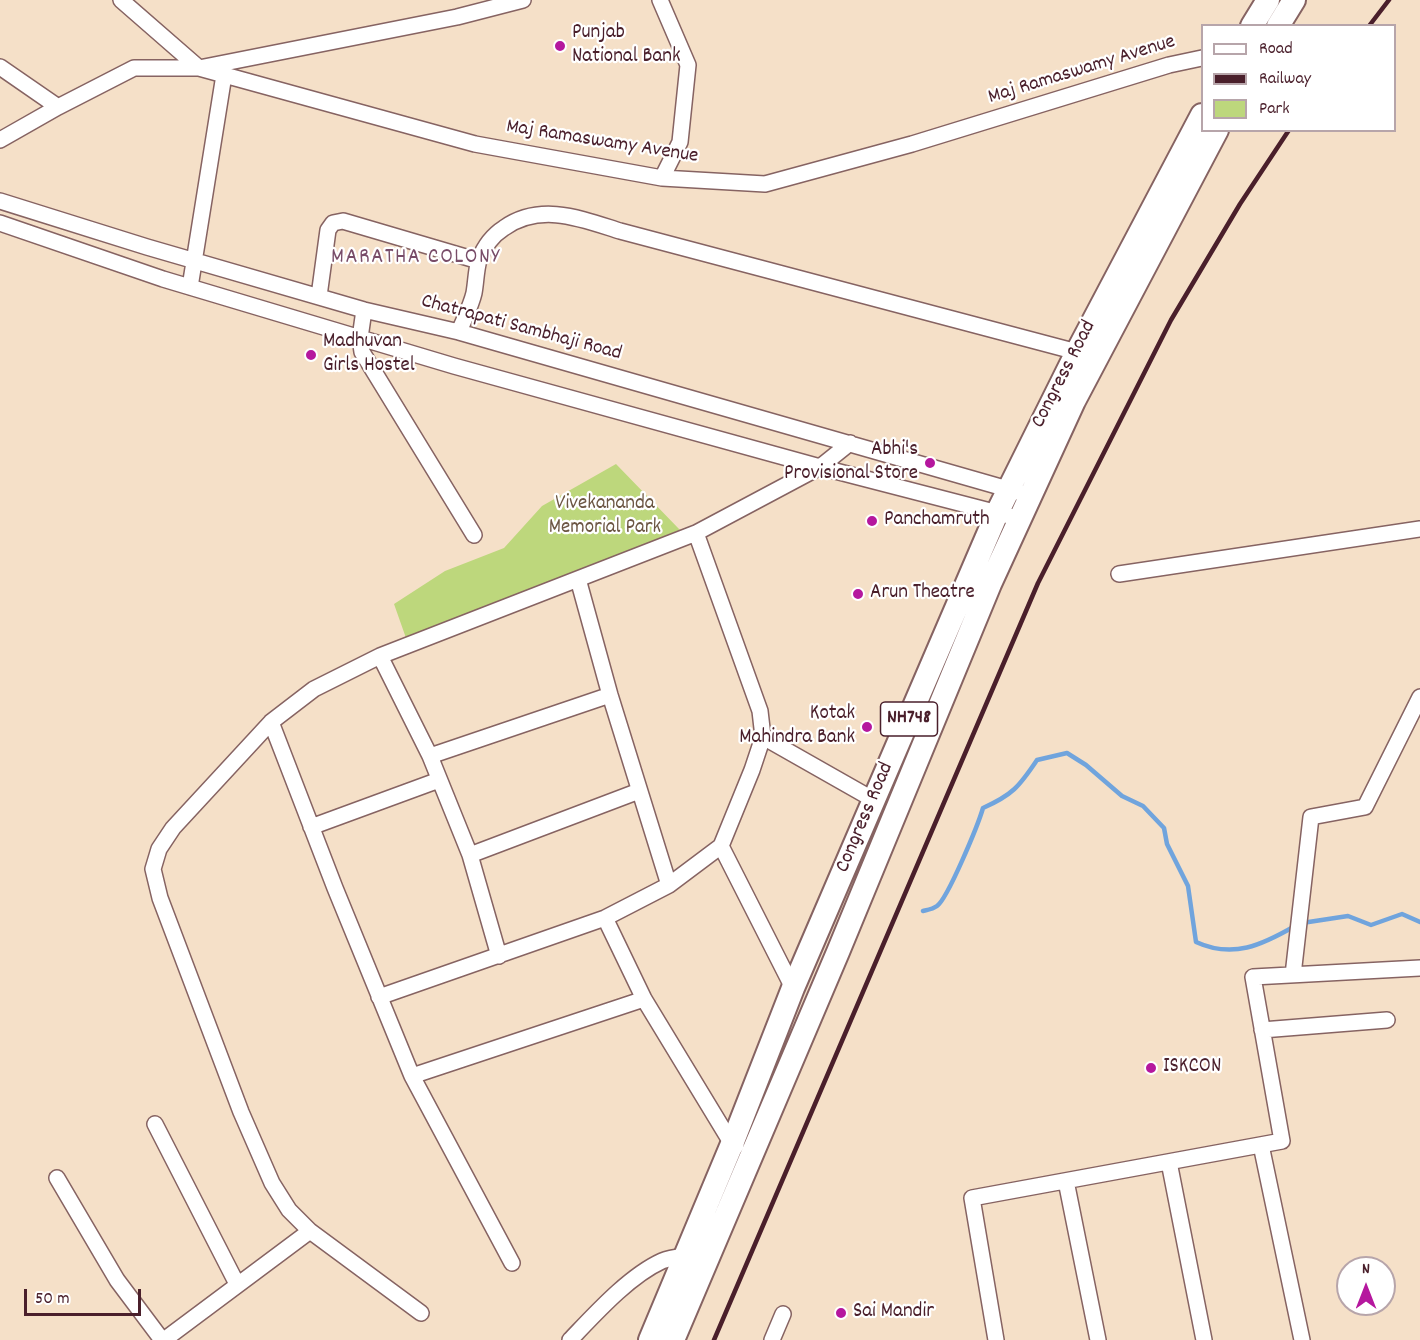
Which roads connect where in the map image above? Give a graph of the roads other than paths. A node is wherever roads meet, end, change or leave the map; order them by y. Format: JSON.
{"nodes":[{"id":1,"x":121,"y":0,"type":"edge"},
{"id":2,"x":523,"y":0,"type":"edge"},
{"id":3,"x":660,"y":0,"type":"edge"},
{"id":4,"x":1268,"y":0,"type":"edge"},
{"id":5,"x":1294,"y":0,"type":"edge"},
{"id":6,"x":1253,"y":24,"type":"edge"},
{"id":7,"x":1279,"y":24,"type":"edge"},
{"id":8,"x":1201,"y":58,"type":"edge"},
{"id":9,"x":0,"y":67,"type":"edge"},
{"id":10,"x":199,"y":68,"type":"junction"},
{"id":11,"x":224,"y":75,"type":"junction"},
{"id":12,"x":58,"y":107,"type":"junction"},
{"id":13,"x":1201,"y":119,"type":"edge"},
{"id":14,"x":1216,"y":132,"type":"edge"},
{"id":15,"x":0,"y":140,"type":"edge"},
{"id":16,"x":662,"y":178,"type":"junction"},
{"id":17,"x":0,"y":201,"type":"edge"},
{"id":18,"x":0,"y":223,"type":"edge"},
{"id":19,"x":196,"y":261,"type":"junction"},
{"id":20,"x":479,"y":261,"type":"junction"},
{"id":21,"x":190,"y":287,"type":"junction"},
{"id":22,"x":319,"y":296,"type":"junction"},
{"id":23,"x":364,"y":310,"type":"junction"},
{"id":24,"x":459,"y":332,"type":"junction"},
{"id":25,"x":360,"y":338,"type":"junction"},
{"id":26,"x":1077,"y":352,"type":"junction"},
{"id":27,"x":850,"y":443,"type":"junction"},
{"id":28,"x":820,"y":467,"type":"junction"},
{"id":29,"x":1009,"y":488,"type":"junction"},
{"id":30,"x":1031,"y":497,"type":"junction"},
{"id":31,"x":998,"y":511,"type":"junction"},
{"id":32,"x":1021,"y":519,"type":"junction"},
{"id":33,"x":1420,"y":529,"type":"edge"},
{"id":34,"x":696,"y":533,"type":"junction"},
{"id":35,"x":474,"y":535,"type":"dead end"},
{"id":36,"x":1119,"y":574,"type":"dead end"},
{"id":37,"x":578,"y":579,"type":"junction"},
{"id":38,"x":380,"y":656,"type":"junction"},
{"id":39,"x":610,"y":695,"type":"junction"},
{"id":40,"x":1420,"y":697,"type":"edge"},
{"id":41,"x":271,"y":722,"type":"junction"},
{"id":42,"x":763,"y":737,"type":"junction"},
{"id":43,"x":430,"y":756,"type":"junction"},
{"id":44,"x":439,"y":780,"type":"junction"},
{"id":45,"x":639,"y":791,"type":"junction"},
{"id":46,"x":874,"y":800,"type":"junction"},
{"id":47,"x":311,"y":827,"type":"junction"},
{"id":48,"x":721,"y":846,"type":"junction"},
{"id":49,"x":470,"y":855,"type":"junction"},
{"id":50,"x":669,"y":885,"type":"junction"},
{"id":51,"x":605,"y":918,"type":"junction"},
{"id":52,"x":499,"y":956,"type":"junction"},
{"id":53,"x":1420,"y":968,"type":"edge"},
{"id":54,"x":1293,"y":975,"type":"junction"},
{"id":55,"x":793,"y":988,"type":"junction"},
{"id":56,"x":379,"y":997,"type":"junction"},
{"id":57,"x":644,"y":999,"type":"junction"},
{"id":58,"x":1387,"y":1020,"type":"dead end"},
{"id":59,"x":1262,"y":1030,"type":"junction"},
{"id":60,"x":412,"y":1076,"type":"junction"},
{"id":61,"x":155,"y":1124,"type":"dead end"},
{"id":62,"x":732,"y":1144,"type":"junction"},
{"id":63,"x":1261,"y":1145,"type":"junction"},
{"id":64,"x":751,"y":1157,"type":"junction"},
{"id":65,"x":1169,"y":1162,"type":"junction"},
{"id":66,"x":57,"y":1178,"type":"dead end"},
{"id":67,"x":1066,"y":1181,"type":"junction"},
{"id":68,"x":309,"y":1231,"type":"junction"},
{"id":69,"x":685,"y":1256,"type":"junction"},
{"id":70,"x":512,"y":1263,"type":"dead end"},
{"id":71,"x":237,"y":1284,"type":"junction"},
{"id":72,"x":421,"y":1313,"type":"dead end"},
{"id":73,"x":783,"y":1314,"type":"dead end"},
{"id":74,"x":163,"y":1340,"type":"edge"},
{"id":75,"x":570,"y":1340,"type":"edge"},
{"id":76,"x":650,"y":1340,"type":"edge"},
{"id":77,"x":674,"y":1340,"type":"edge"},
{"id":78,"x":772,"y":1340,"type":"edge"},
{"id":79,"x":996,"y":1340,"type":"edge"},
{"id":80,"x":1098,"y":1340,"type":"edge"},
{"id":81,"x":1204,"y":1340,"type":"edge"},
{"id":82,"x":1302,"y":1340,"type":"edge"}],
"edges":[{"from":1,"to":10,"type":"street","name":"Maj Ramaswamy Avenue"},
{"from":2,"to":10,"type":"street"},
{"from":3,"to":16,"type":"street"},
{"from":4,"to":6,"type":"highway"},
{"from":5,"to":7,"type":"highway"},
{"from":8,"to":16,"type":"street","name":"Maj Ramaswamy Avenue"},
{"from":9,"to":12,"type":"street"},
{"from":10,"to":11,"type":"street","name":"Maj Ramaswamy Avenue"},
{"from":10,"to":12,"type":"street"},
{"from":11,"to":16,"type":"street","name":"Maj Ramaswamy Avenue"},
{"from":11,"to":19,"type":"street"},
{"from":12,"to":15,"type":"street"},
{"from":13,"to":26,"type":"highway","name":"Congress Road","number":"NH748"},
{"from":14,"to":30,"type":"highway","name":"Congress Road","number":"NH748"},
{"from":17,"to":19,"type":"street","name":"Chatrapati Sambhaji Road"},
{"from":18,"to":21,"type":"street"},
{"from":19,"to":21,"type":"street"},
{"from":19,"to":22,"type":"street","name":"Chatrapati Sambhaji Road"},
{"from":20,"to":22,"type":"street"},
{"from":20,"to":24,"type":"street"},
{"from":20,"to":26,"type":"street"},
{"from":21,"to":25,"type":"street"},
{"from":22,"to":23,"type":"street","name":"Chatrapati Sambhaji Road"},
{"from":23,"to":24,"type":"street","name":"Chatrapati Sambhaji Road"},
{"from":23,"to":25,"type":"street"},
{"from":24,"to":27,"type":"street","name":"Chatrapati Sambhaji Road"},
{"from":25,"to":28,"type":"street"},
{"from":25,"to":35,"type":"street"},
{"from":26,"to":29,"type":"highway","name":"Congress Road","number":"NH748"},
{"from":27,"to":28,"type":"street"},
{"from":27,"to":29,"type":"street","name":"Chatrapati Sambhaji Road"},
{"from":28,"to":31,"type":"street"},
{"from":28,"to":34,"type":"street"},
{"from":29,"to":30,"type":"street","name":"Chatrapati Sambhaji Road"},
{"from":29,"to":31,"type":"highway","name":"Congress Road","number":"NH748"},
{"from":30,"to":32,"type":"highway","name":"Congress Road","number":"NH748"},
{"from":31,"to":32,"type":"street"},
{"from":31,"to":46,"type":"highway","name":"Congress Road","number":"NH748"},
{"from":32,"to":64,"type":"highway","name":"Congress Road","number":"NH748"},
{"from":33,"to":36,"type":"street"},
{"from":34,"to":37,"type":"street"},
{"from":34,"to":42,"type":"street"},
{"from":37,"to":38,"type":"street"},
{"from":37,"to":39,"type":"street"},
{"from":38,"to":41,"type":"street"},
{"from":38,"to":43,"type":"street"},
{"from":39,"to":43,"type":"street"},
{"from":39,"to":45,"type":"street"},
{"from":40,"to":54,"type":"street"},
{"from":41,"to":47,"type":"street"},
{"from":41,"to":68,"type":"street"},
{"from":42,"to":46,"type":"street"},
{"from":42,"to":48,"type":"street"},
{"from":43,"to":44,"type":"street"},
{"from":44,"to":47,"type":"street"},
{"from":44,"to":49,"type":"street"},
{"from":45,"to":49,"type":"street"},
{"from":45,"to":50,"type":"street"},
{"from":46,"to":55,"type":"highway","name":"Congress Road","number":"NH748"},
{"from":47,"to":56,"type":"street"},
{"from":48,"to":50,"type":"street"},
{"from":48,"to":55,"type":"street"},
{"from":49,"to":52,"type":"street"},
{"from":50,"to":51,"type":"street"},
{"from":51,"to":52,"type":"street"},
{"from":51,"to":57,"type":"street"},
{"from":52,"to":56,"type":"street"},
{"from":53,"to":54,"type":"street"},
{"from":54,"to":59,"type":"street"},
{"from":55,"to":62,"type":"highway","name":"Congress Road","number":"NH748"},
{"from":56,"to":60,"type":"street"},
{"from":57,"to":60,"type":"street"},
{"from":57,"to":62,"type":"street"},
{"from":58,"to":59,"type":"street"},
{"from":59,"to":63,"type":"street"},
{"from":60,"to":70,"type":"street"},
{"from":61,"to":71,"type":"street"},
{"from":62,"to":64,"type":"street"},
{"from":62,"to":69,"type":"highway","name":"Congress Road","number":"NH748"},
{"from":63,"to":65,"type":"street"},
{"from":63,"to":82,"type":"street"},
{"from":64,"to":77,"type":"highway","name":"Congress Road","number":"NH748"},
{"from":65,"to":67,"type":"street"},
{"from":65,"to":81,"type":"street"},
{"from":66,"to":74,"type":"street"},
{"from":67,"to":79,"type":"street"},
{"from":67,"to":80,"type":"street"},
{"from":68,"to":71,"type":"street"},
{"from":68,"to":72,"type":"street"},
{"from":69,"to":75,"type":"street"},
{"from":69,"to":76,"type":"highway","name":"Congress Road","number":"NH748"},
{"from":71,"to":74,"type":"street"},
{"from":73,"to":78,"type":"street"}]}
